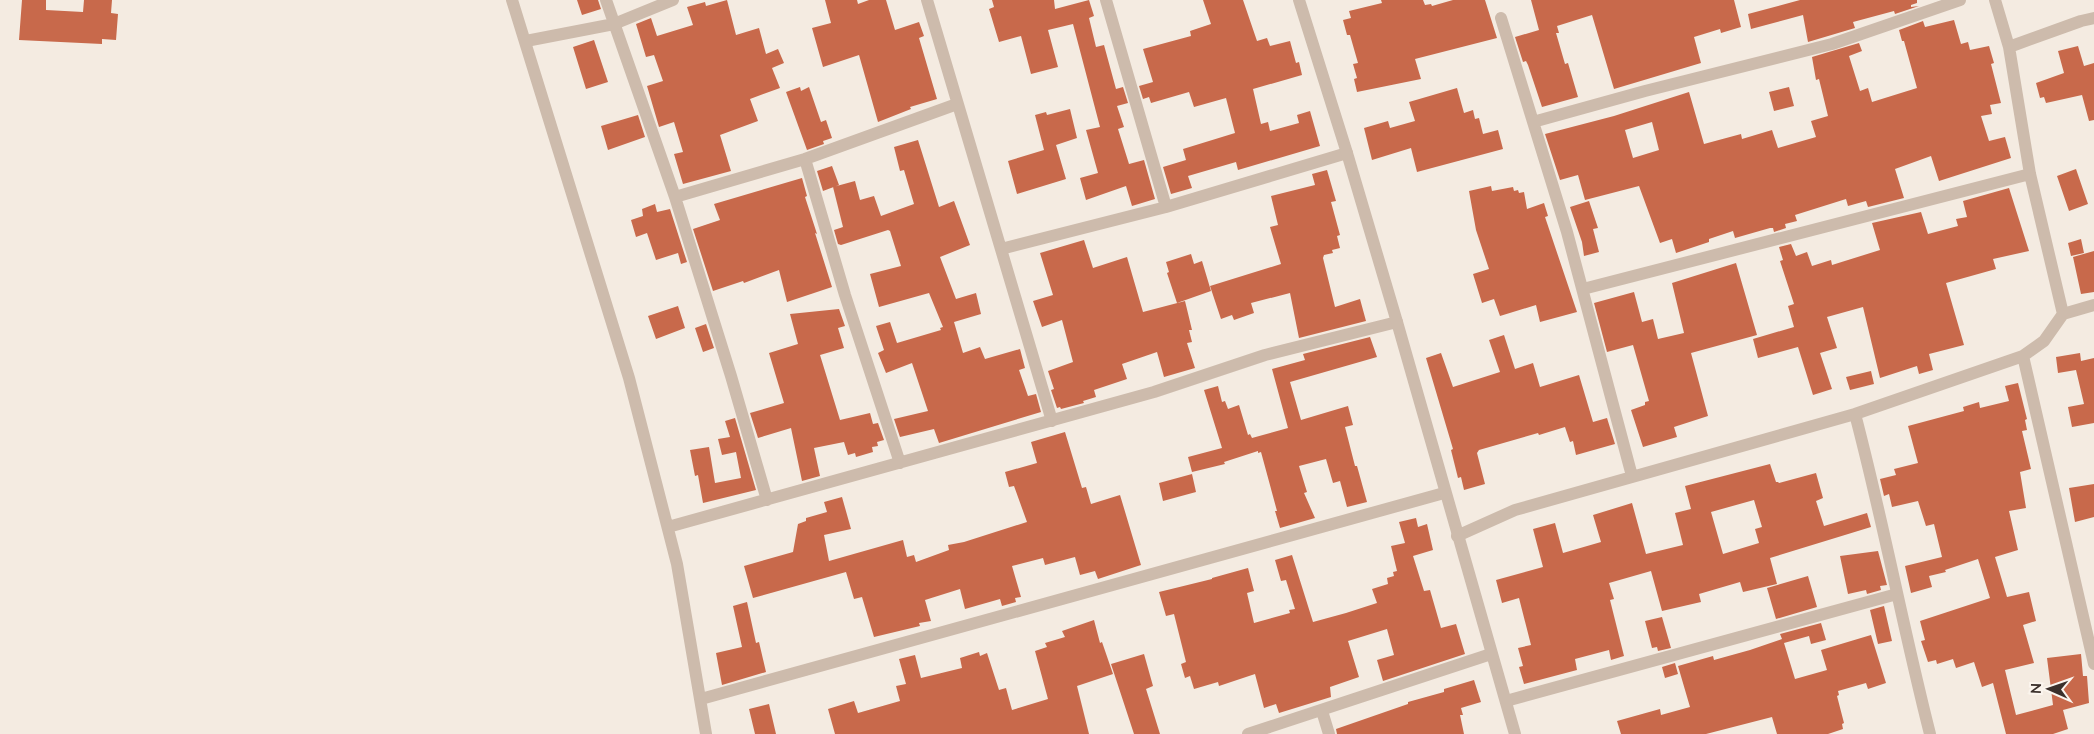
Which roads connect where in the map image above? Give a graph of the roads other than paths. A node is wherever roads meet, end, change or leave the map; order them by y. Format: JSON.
{"nodes":[{"id":1,"x":512,"y":0,"type":"edge"},
{"id":2,"x":606,"y":0,"type":"edge"},
{"id":3,"x":673,"y":0,"type":"edge"},
{"id":4,"x":927,"y":0,"type":"edge"},
{"id":5,"x":1106,"y":0,"type":"edge"},
{"id":6,"x":1960,"y":0,"type":"edge"},
{"id":7,"x":1995,"y":0,"type":"edge"},
{"id":8,"x":1303,"y":1,"type":"edge"},
{"id":9,"x":1501,"y":18,"type":"dead end"},
{"id":10,"x":2094,"y":18,"type":"edge"},
{"id":11,"x":614,"y":24,"type":"junction"},
{"id":12,"x":526,"y":41,"type":"junction"},
{"id":13,"x":2009,"y":48,"type":"junction"},
{"id":14,"x":957,"y":104,"type":"junction"},
{"id":15,"x":1533,"y":122,"type":"junction"},
{"id":16,"x":1347,"y":153,"type":"junction"},
{"id":17,"x":805,"y":159,"type":"junction"},
{"id":18,"x":2030,"y":174,"type":"junction"},
{"id":19,"x":675,"y":197,"type":"junction"},
{"id":20,"x":1166,"y":208,"type":"junction"},
{"id":21,"x":1001,"y":249,"type":"junction"},
{"id":22,"x":1582,"y":290,"type":"junction"},
{"id":23,"x":2094,"y":305,"type":"edge"},
{"id":24,"x":2063,"y":314,"type":"junction"},
{"id":25,"x":1397,"y":322,"type":"junction"},
{"id":26,"x":2023,"y":356,"type":"junction"},
{"id":27,"x":1855,"y":414,"type":"junction"},
{"id":28,"x":1052,"y":421,"type":"junction"},
{"id":29,"x":900,"y":463,"type":"junction"},
{"id":30,"x":1632,"y":476,"type":"junction"},
{"id":31,"x":1444,"y":493,"type":"junction"},
{"id":32,"x":767,"y":500,"type":"junction"},
{"id":33,"x":668,"y":527,"type":"junction"},
{"id":34,"x":1457,"y":536,"type":"junction"},
{"id":35,"x":1897,"y":594,"type":"junction"},
{"id":36,"x":2089,"y":619,"type":"edge"},
{"id":37,"x":1491,"y":654,"type":"junction"},
{"id":38,"x":2094,"y":664,"type":"edge"},
{"id":39,"x":701,"y":700,"type":"junction"},
{"id":40,"x":1506,"y":701,"type":"junction"},
{"id":41,"x":1322,"y":711,"type":"junction"},
{"id":42,"x":706,"y":734,"type":"edge"},
{"id":43,"x":1248,"y":734,"type":"edge"},
{"id":44,"x":1329,"y":734,"type":"edge"},
{"id":45,"x":1515,"y":734,"type":"edge"},
{"id":46,"x":1930,"y":734,"type":"edge"}],
"edges":[{"from":1,"to":12,"type":"street"},
{"from":2,"to":11,"type":"street"},
{"from":3,"to":11,"type":"street"},
{"from":4,"to":14,"type":"street"},
{"from":5,"to":20,"type":"street"},
{"from":6,"to":15,"type":"street"},
{"from":7,"to":13,"type":"street"},
{"from":8,"to":16,"type":"street"},
{"from":9,"to":15,"type":"street"},
{"from":10,"to":13,"type":"street"},
{"from":11,"to":12,"type":"street"},
{"from":11,"to":19,"type":"street"},
{"from":12,"to":33,"type":"street"},
{"from":13,"to":18,"type":"street"},
{"from":14,"to":17,"type":"street"},
{"from":14,"to":21,"type":"street"},
{"from":15,"to":22,"type":"street"},
{"from":16,"to":20,"type":"street"},
{"from":16,"to":25,"type":"street"},
{"from":17,"to":19,"type":"street"},
{"from":17,"to":29,"type":"street"},
{"from":18,"to":22,"type":"street"},
{"from":18,"to":24,"type":"street"},
{"from":19,"to":32,"type":"street"},
{"from":20,"to":21,"type":"street"},
{"from":21,"to":28,"type":"street"},
{"from":22,"to":30,"type":"street"},
{"from":23,"to":24,"type":"street"},
{"from":24,"to":26,"type":"street"},
{"from":25,"to":28,"type":"street"},
{"from":25,"to":31,"type":"street"},
{"from":26,"to":27,"type":"street"},
{"from":26,"to":36,"type":"street"},
{"from":27,"to":30,"type":"street"},
{"from":27,"to":35,"type":"street"},
{"from":28,"to":29,"type":"street"},
{"from":29,"to":32,"type":"street"},
{"from":30,"to":34,"type":"street"},
{"from":31,"to":34,"type":"street"},
{"from":31,"to":39,"type":"street"},
{"from":32,"to":33,"type":"street"},
{"from":33,"to":39,"type":"street"},
{"from":34,"to":37,"type":"street"},
{"from":35,"to":40,"type":"street"},
{"from":35,"to":46,"type":"street"},
{"from":36,"to":38,"type":"street"},
{"from":37,"to":40,"type":"street"},
{"from":37,"to":41,"type":"street"},
{"from":39,"to":42,"type":"street"},
{"from":40,"to":45,"type":"street"},
{"from":41,"to":43,"type":"street"},
{"from":41,"to":44,"type":"street"}]}
